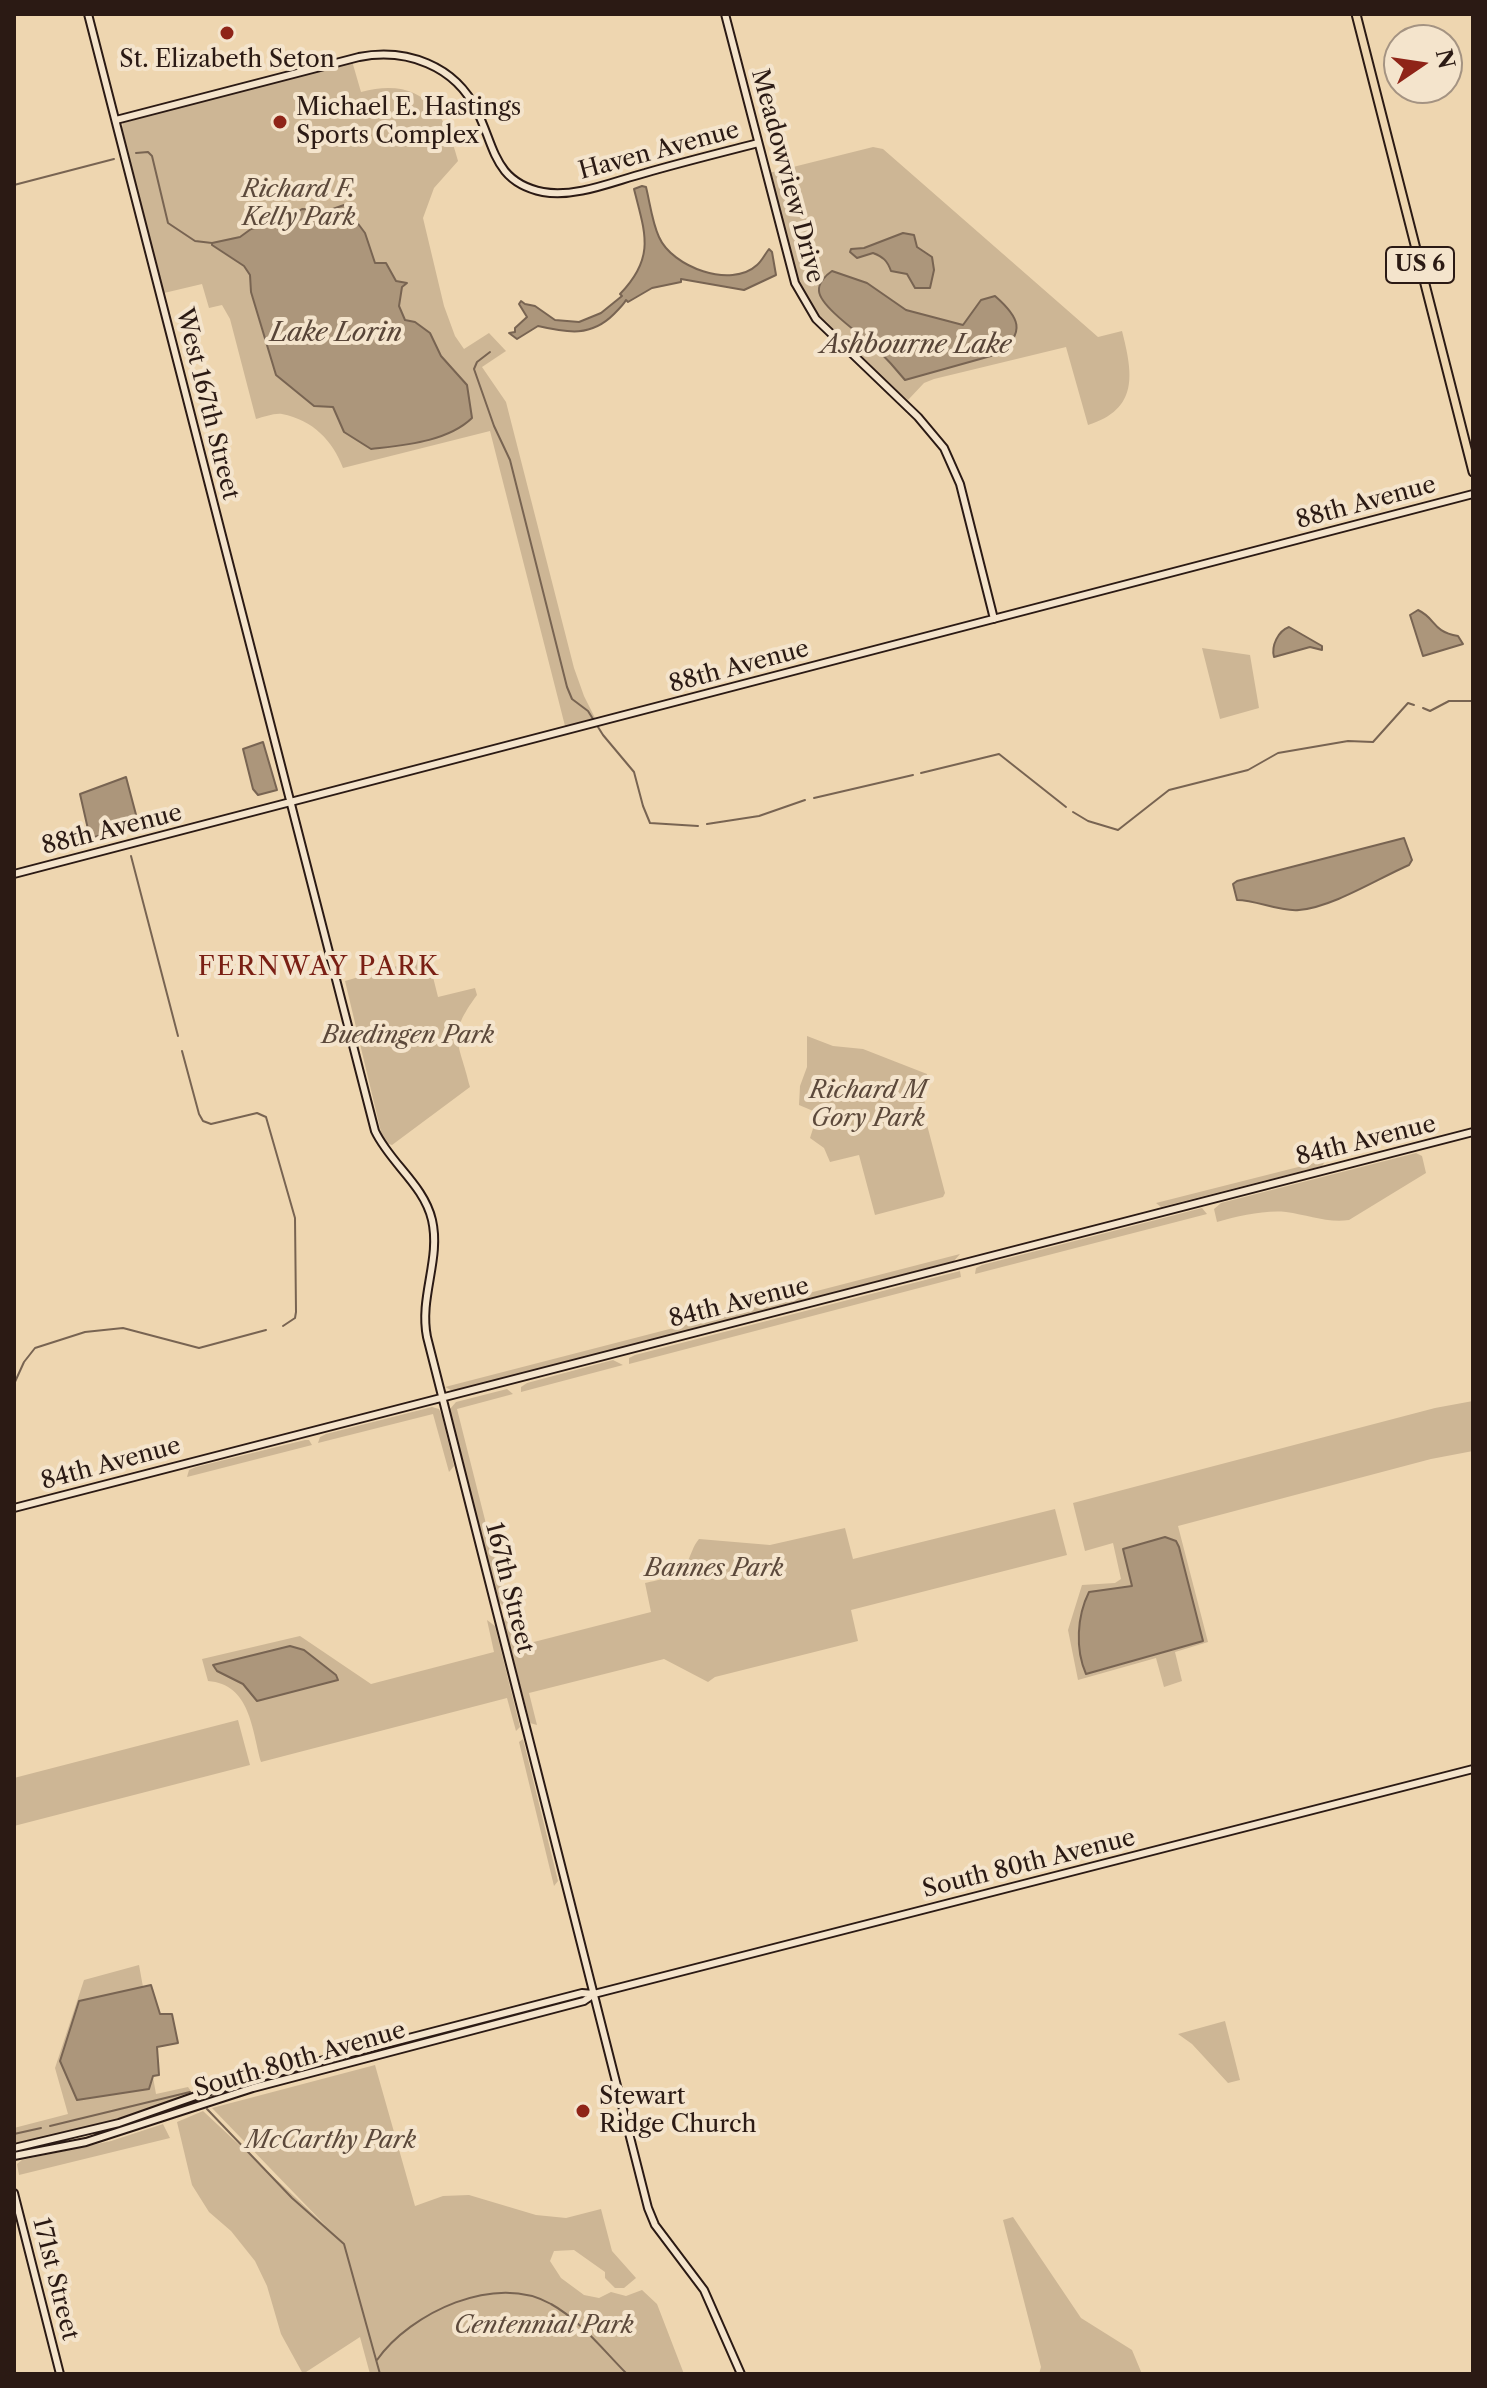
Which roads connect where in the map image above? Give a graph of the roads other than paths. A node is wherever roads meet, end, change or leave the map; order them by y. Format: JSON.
{"nodes":[{"id":1,"x":88,"y":14,"type":"edge"},
{"id":2,"x":725,"y":14,"type":"edge"},
{"id":3,"x":1356,"y":14,"type":"edge"},
{"id":4,"x":116,"y":120,"type":"junction"},
{"id":5,"x":758,"y":143,"type":"junction"},
{"id":6,"x":1473,"y":472,"type":"edge"},
{"id":7,"x":1473,"y":494,"type":"edge"},
{"id":8,"x":994,"y":619,"type":"junction"},
{"id":9,"x":292,"y":803,"type":"junction"},
{"id":10,"x":14,"y":874,"type":"edge"},
{"id":11,"x":1473,"y":1132,"type":"edge"},
{"id":12,"x":442,"y":1398,"type":"junction"},
{"id":13,"x":14,"y":1508,"type":"edge"},
{"id":14,"x":1473,"y":1769,"type":"edge"},
{"id":15,"x":594,"y":1994,"type":"junction"},
{"id":16,"x":14,"y":2148,"type":"edge"},
{"id":17,"x":14,"y":2156,"type":"edge"},
{"id":18,"x":14,"y":2193,"type":"edge"},
{"id":19,"x":60,"y":2374,"type":"edge"},
{"id":20,"x":741,"y":2374,"type":"edge"}],
"edges":[{"from":1,"to":4,"type":"street","name":"West 167th Street"},
{"from":2,"to":5,"type":"street","name":"Meadowview Drive"},
{"from":3,"to":6,"type":"main road","number":"US 6"},
{"from":4,"to":5,"type":"street","name":"Haven Avenue"},
{"from":4,"to":9,"type":"street","name":"West 167th Street"},
{"from":5,"to":8,"type":"street","name":"Meadowview Drive"},
{"from":7,"to":8,"type":"street","name":"88th Avenue"},
{"from":8,"to":9,"type":"street","name":"88th Avenue"},
{"from":9,"to":10,"type":"street","name":"88th Avenue"},
{"from":9,"to":12,"type":"street","name":"167th Street"},
{"from":11,"to":12,"type":"street","name":"84th Avenue"},
{"from":12,"to":13,"type":"street","name":"84th Avenue"},
{"from":12,"to":15,"type":"street","name":"167th Street"},
{"from":14,"to":15,"type":"street","name":"South 80th Avenue"},
{"from":15,"to":16,"type":"street","name":"South 80th Avenue"},
{"from":15,"to":17,"type":"street","name":"South 80th Avenue"},
{"from":15,"to":20,"type":"street","name":"167th Street"},
{"from":18,"to":19,"type":"street","name":"171st Street"}]}
